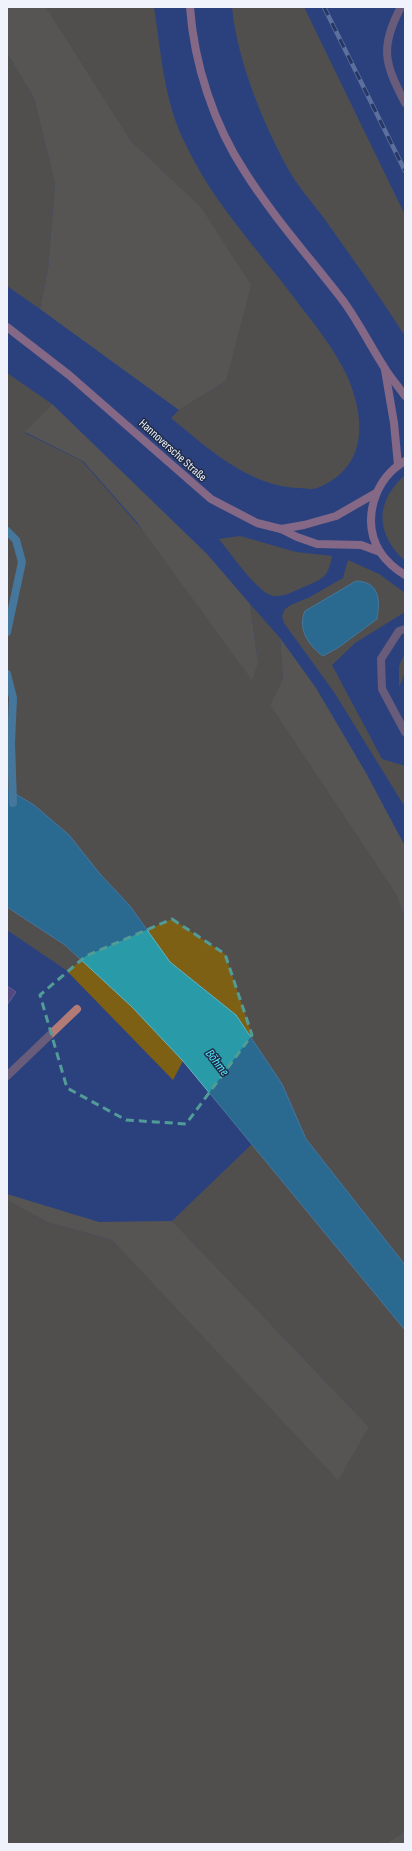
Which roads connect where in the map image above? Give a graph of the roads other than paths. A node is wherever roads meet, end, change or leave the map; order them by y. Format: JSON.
{"nodes":[{"id":1,"x":190,"y":7,"type":"edge"},
{"id":2,"x":401,"y":7,"type":"edge"},
{"id":3,"x":405,"y":103,"type":"edge"},
{"id":4,"x":7,"y":327,"type":"edge"},
{"id":5,"x":384,"y":368,"type":"junction"},
{"id":6,"x":405,"y":396,"type":"edge"},
{"id":7,"x":402,"y":463,"type":"edge"},
{"id":8,"x":376,"y":494,"type":"junction"},
{"id":9,"x":281,"y":529,"type":"junction"},
{"id":10,"x":380,"y":552,"type":"junction"},
{"id":11,"x":405,"y":575,"type":"edge"},
{"id":12,"x":405,"y":629,"type":"edge"},
{"id":13,"x":405,"y":732,"type":"edge"},
{"id":14,"x":77,"y":1009,"type":"dead end"},
{"id":15,"x":7,"y":1076,"type":"edge"}],
"edges":[{"from":1,"to":5,"type":"main road"},
{"from":2,"to":3,"type":"lane"},
{"from":4,"to":9,"type":"main road","name":"Hannoversche Straße"},
{"from":5,"to":6,"type":"main road"},
{"from":5,"to":7,"type":"main road"},
{"from":7,"to":8,"type":"main road"},
{"from":8,"to":9,"type":"main road","name":"Hannoversche Straße"},
{"from":8,"to":10,"type":"main road"},
{"from":9,"to":10,"type":"main road","name":"Hannoversche Straße"},
{"from":10,"to":11,"type":"main road"},
{"from":12,"to":13,"type":"lane"},
{"from":14,"to":15,"type":"lane"}]}
